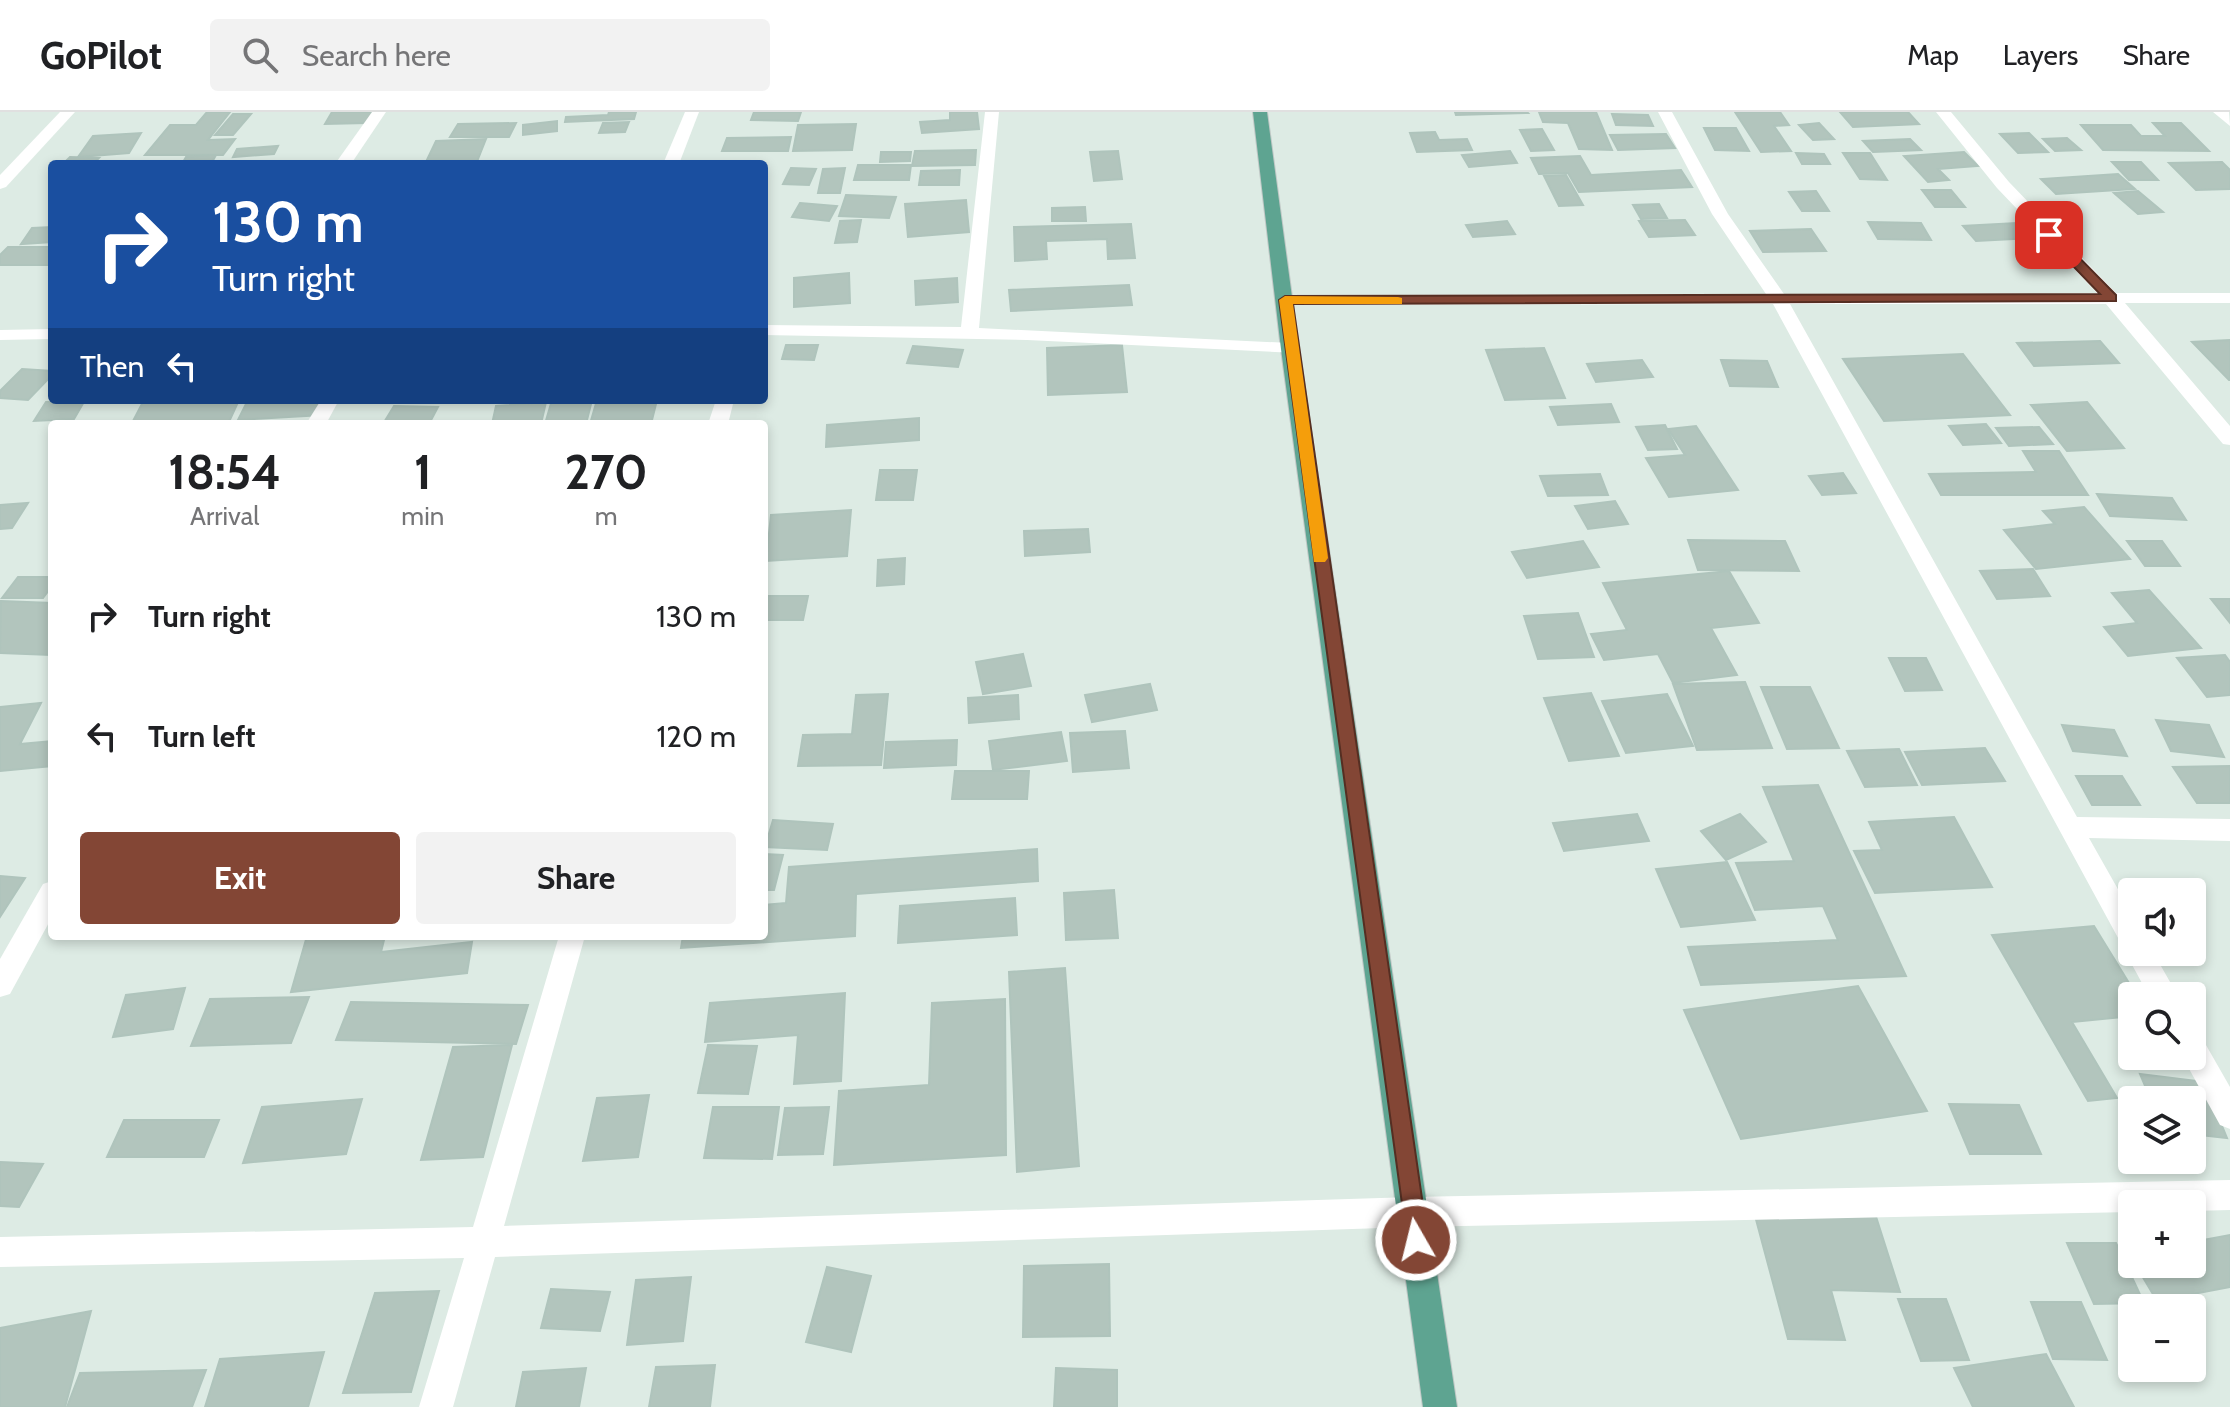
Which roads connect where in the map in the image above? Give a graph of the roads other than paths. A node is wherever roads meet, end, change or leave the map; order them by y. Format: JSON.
{"nodes":[{"id":1,"x":68,"y":112,"type":"edge"},
{"id":2,"x":379,"y":112,"type":"edge"},
{"id":3,"x":692,"y":112,"type":"edge"},
{"id":4,"x":992,"y":112,"type":"edge"},
{"id":5,"x":1260,"y":112,"type":"edge"},
{"id":6,"x":1665,"y":112,"type":"edge"},
{"id":7,"x":1943,"y":112,"type":"edge"},
{"id":8,"x":2220,"y":112,"type":"edge"},
{"id":9,"x":2230,"y":121,"type":"edge"},
{"id":10,"x":346,"y":160,"type":"edge"},
{"id":11,"x":673,"y":160,"type":"edge"},
{"id":12,"x":0,"y":184,"type":"edge"},
{"id":13,"x":1778,"y":298,"type":"junction"},
{"id":14,"x":2111,"y":298,"type":"junction"},
{"id":15,"x":2230,"y":298,"type":"edge"},
{"id":16,"x":1285,"y":300,"type":"junction"},
{"id":17,"x":768,"y":330,"type":"edge"},
{"id":18,"x":970,"y":332,"type":"junction"},
{"id":19,"x":48,"y":334,"type":"edge"},
{"id":20,"x":0,"y":335,"type":"edge"},
{"id":21,"x":1290,"y":349,"type":"junction"},
{"id":22,"x":2230,"y":439,"type":"edge"},
{"id":23,"x":2070,"y":827,"type":"junction"},
{"id":24,"x":2230,"y":830,"type":"edge"},
{"id":25,"x":48,"y":899,"type":"edge"},
{"id":26,"x":2118,"y":914,"type":"edge"},
{"id":27,"x":571,"y":940,"type":"edge"},
{"id":28,"x":0,"y":985,"type":"edge"},
{"id":29,"x":2205,"y":1070,"type":"edge"},
{"id":30,"x":2230,"y":1115,"type":"edge"},
{"id":31,"x":2230,"y":1195,"type":"edge"},
{"id":32,"x":1412,"y":1212,"type":"junction"},
{"id":33,"x":484,"y":1242,"type":"junction"},
{"id":34,"x":0,"y":1252,"type":"edge"},
{"id":35,"x":436,"y":1407,"type":"edge"},
{"id":36,"x":1440,"y":1407,"type":"edge"}],
"edges":[{"from":1,"to":12,"type":"street"},
{"from":2,"to":10,"type":"street"},
{"from":3,"to":11,"type":"street"},
{"from":4,"to":18,"type":"street"},
{"from":5,"to":16,"type":"main road"},
{"from":6,"to":13,"type":"street"},
{"from":7,"to":14,"type":"street"},
{"from":8,"to":9,"type":"street"},
{"from":13,"to":14,"type":"street"},
{"from":13,"to":16,"type":"street"},
{"from":13,"to":23,"type":"street"},
{"from":14,"to":15,"type":"street"},
{"from":14,"to":22,"type":"street"},
{"from":16,"to":21,"type":"main road"},
{"from":17,"to":18,"type":"street"},
{"from":18,"to":21,"type":"street"},
{"from":19,"to":20,"type":"street"},
{"from":21,"to":32,"type":"main road"},
{"from":23,"to":24,"type":"street"},
{"from":23,"to":26,"type":"street"},
{"from":25,"to":28,"type":"street"},
{"from":27,"to":33,"type":"street"},
{"from":29,"to":30,"type":"street"},
{"from":31,"to":32,"type":"street"},
{"from":32,"to":33,"type":"street"},
{"from":32,"to":36,"type":"main road"},
{"from":33,"to":34,"type":"street"},
{"from":33,"to":35,"type":"street"}]}
